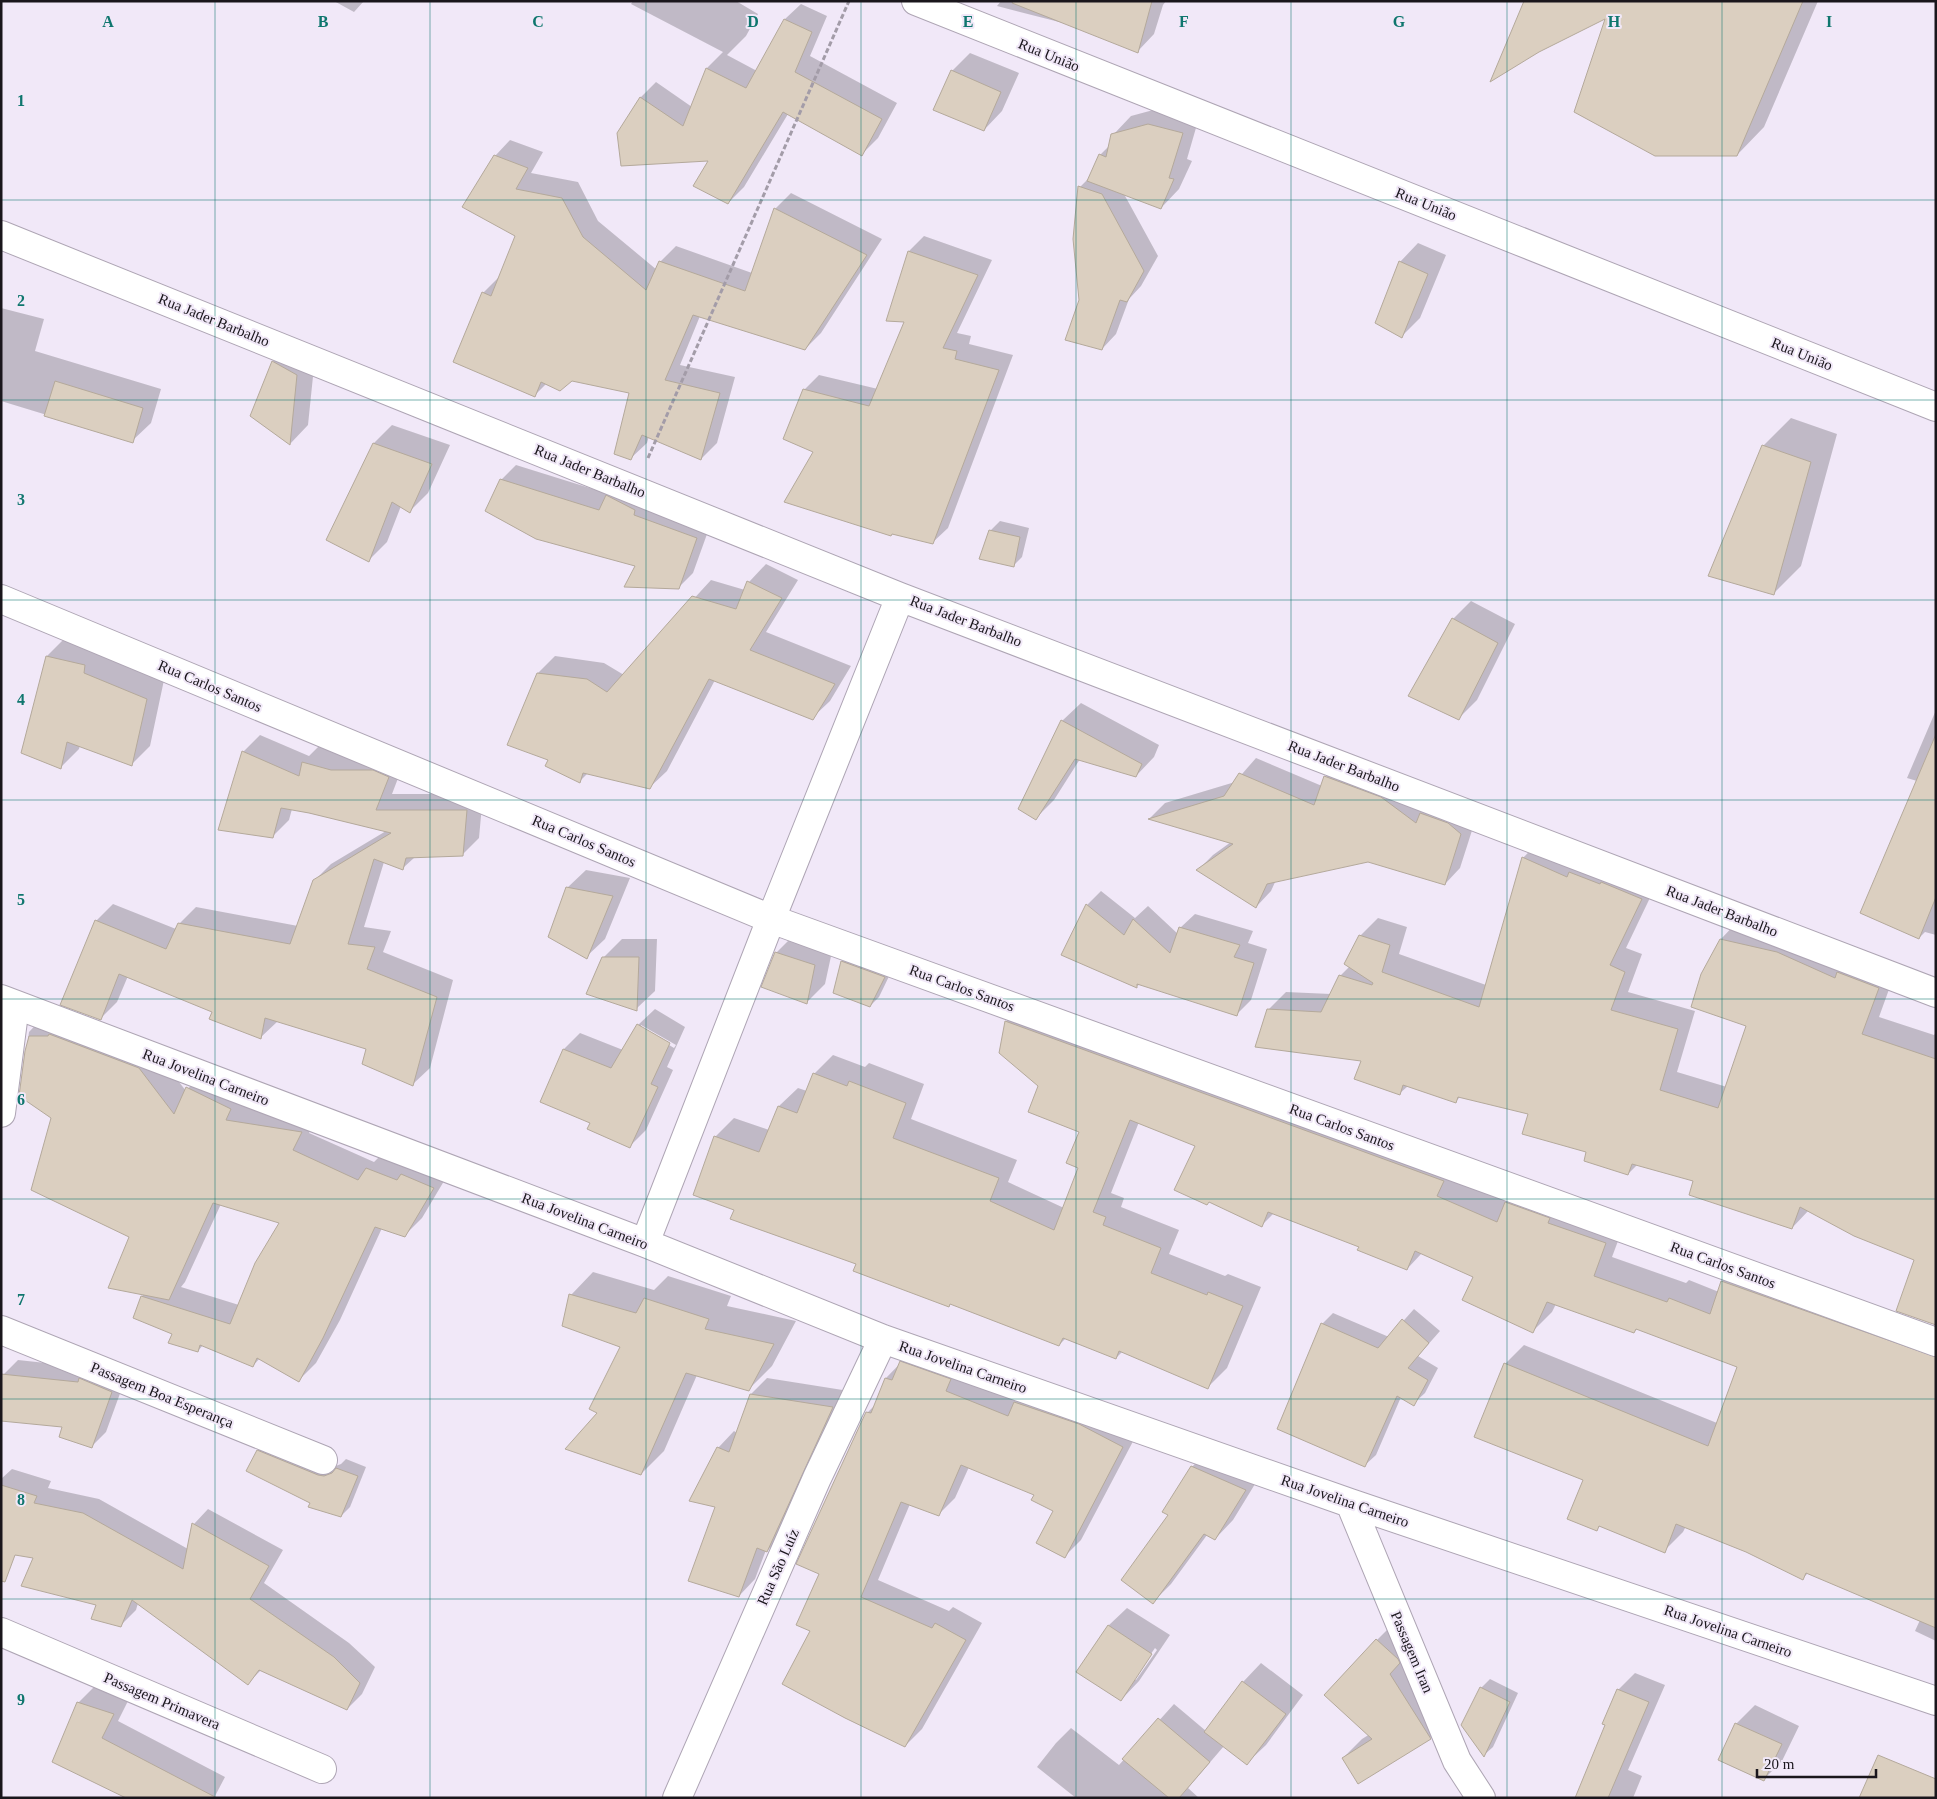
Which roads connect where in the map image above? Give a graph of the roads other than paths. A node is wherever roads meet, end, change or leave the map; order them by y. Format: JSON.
{"nodes":[{"id":1,"x":916,"y":1,"type":"edge"},
{"id":2,"x":1,"y":235,"type":"edge"},
{"id":3,"x":1936,"y":408,"type":"edge"},
{"id":4,"x":900,"y":596,"type":"junction"},
{"id":5,"x":1,"y":599,"type":"edge"},
{"id":6,"x":770,"y":919,"type":"junction"},
{"id":7,"x":1936,"y":993,"type":"edge"},
{"id":8,"x":8,"y":1002,"type":"edge"},
{"id":9,"x":1,"y":1114,"type":"edge"},
{"id":10,"x":645,"y":1243,"type":"junction"},
{"id":11,"x":1,"y":1330,"type":"edge"},
{"id":12,"x":883,"y":1339,"type":"junction"},
{"id":13,"x":1936,"y":1342,"type":"edge"},
{"id":14,"x":323,"y":1460,"type":"dead end"},
{"id":15,"x":1350,"y":1503,"type":"junction"},
{"id":16,"x":1,"y":1632,"type":"edge"},
{"id":17,"x":1936,"y":1701,"type":"edge"},
{"id":18,"x":322,"y":1769,"type":"dead end"},
{"id":19,"x":677,"y":1798,"type":"edge"},
{"id":20,"x":1481,"y":1798,"type":"edge"}],
"edges":[{"from":1,"to":3,"type":"street","name":"Rua União"},
{"from":2,"to":4,"type":"street","name":"Rua Jader Barbalho"},
{"from":4,"to":6,"type":"street"},
{"from":4,"to":7,"type":"street","name":"Rua Jader Barbalho"},
{"from":5,"to":6,"type":"street","name":"Rua Carlos Santos"},
{"from":6,"to":10,"type":"street"},
{"from":6,"to":13,"type":"street","name":"Rua Carlos Santos"},
{"from":8,"to":9,"type":"street"},
{"from":8,"to":10,"type":"street","name":"Rua Jovelina Carneiro"},
{"from":10,"to":12,"type":"street","name":"Rua Jovelina Carneiro"},
{"from":11,"to":14,"type":"street","name":"Passagem Boa Esperança"},
{"from":12,"to":15,"type":"street","name":"Rua Jovelina Carneiro"},
{"from":12,"to":19,"type":"street","name":"Rua São Luíz"},
{"from":15,"to":17,"type":"street","name":"Rua Jovelina Carneiro"},
{"from":15,"to":20,"type":"street","name":"Passagem Iran"},
{"from":16,"to":18,"type":"street","name":"Passagem Primavera"}]}
